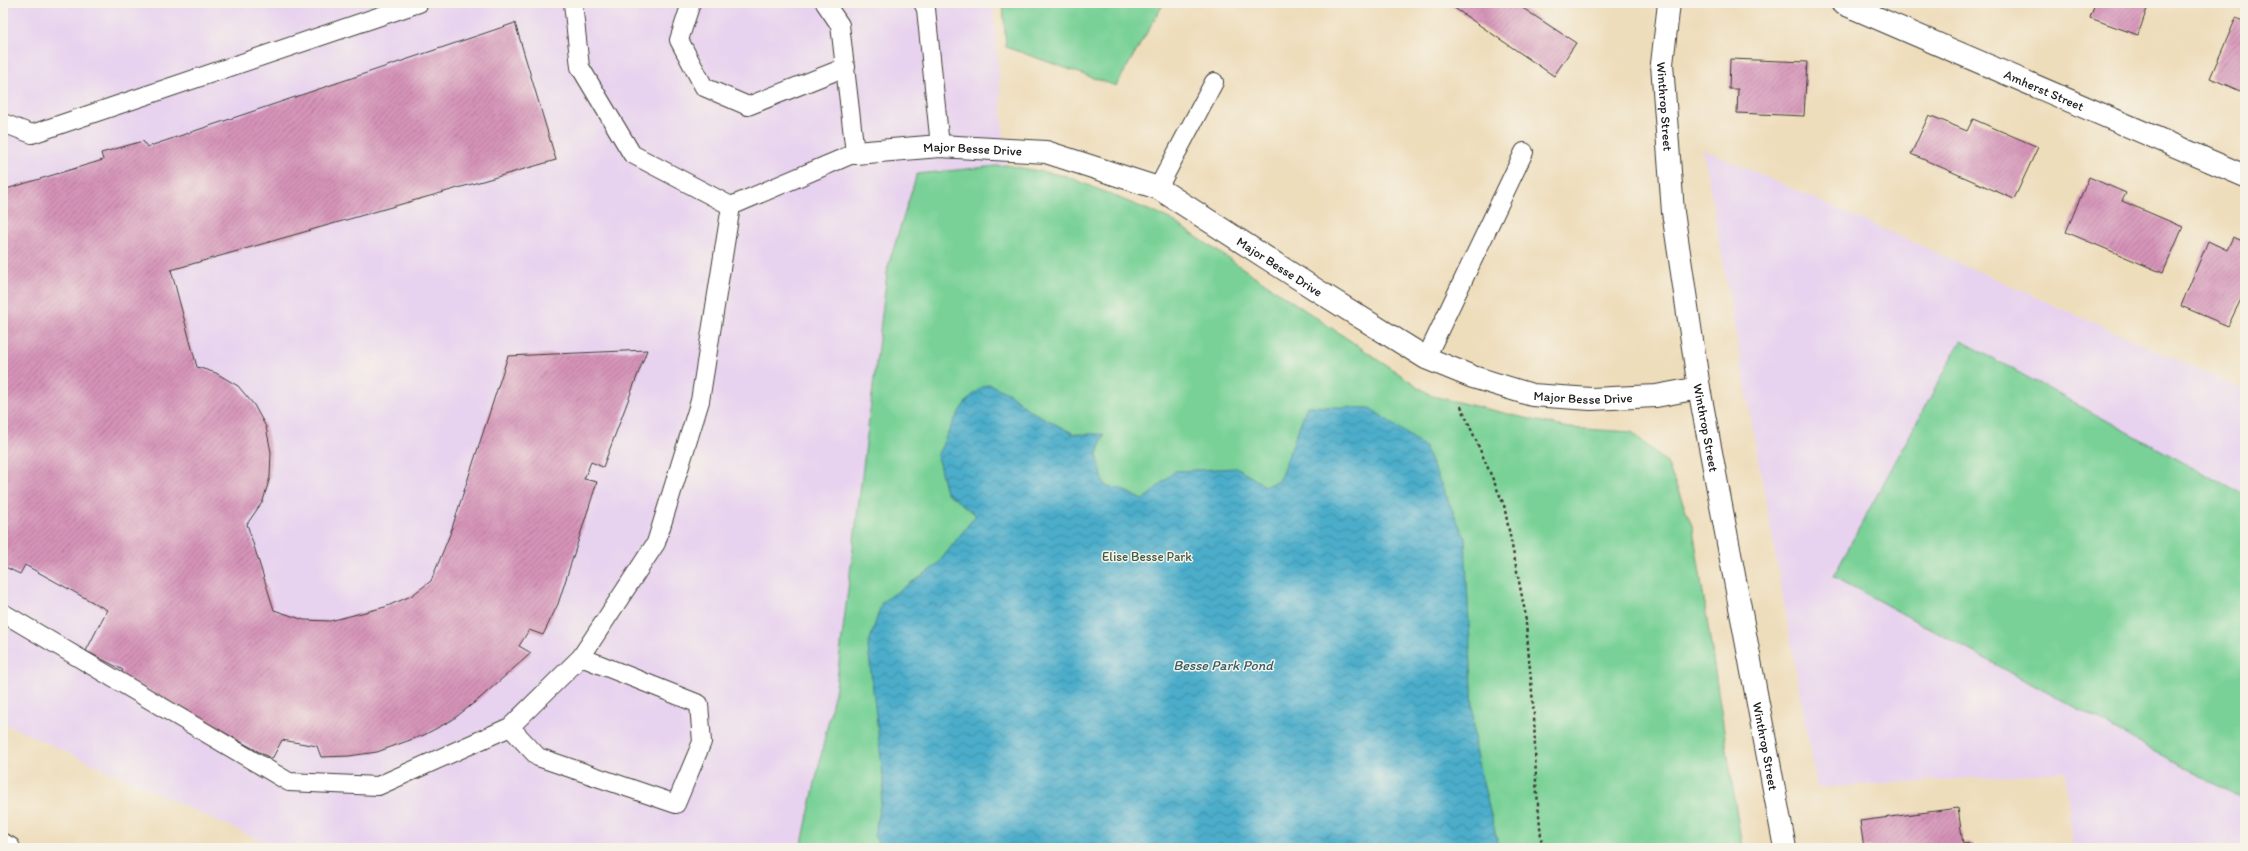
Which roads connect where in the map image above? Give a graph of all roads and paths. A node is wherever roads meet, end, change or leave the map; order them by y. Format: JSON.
{"nodes":[{"id":1,"x":419,"y":3,"type":"edge"},
{"id":2,"x":573,"y":3,"type":"edge"},
{"id":3,"x":691,"y":3,"type":"edge"},
{"id":4,"x":825,"y":3,"type":"edge"},
{"id":5,"x":923,"y":3,"type":"edge"},
{"id":6,"x":1668,"y":3,"type":"edge"},
{"id":7,"x":1842,"y":3,"type":"edge"},
{"id":8,"x":846,"y":68,"type":"junction"},
{"id":9,"x":1214,"y":82,"type":"dead end"},
{"id":10,"x":3,"y":123,"type":"edge"},
{"id":11,"x":940,"y":146,"type":"junction"},
{"id":12,"x":1524,"y":152,"type":"dead end"},
{"id":13,"x":855,"y":153,"type":"junction"},
{"id":14,"x":2245,"y":176,"type":"edge"},
{"id":15,"x":1158,"y":188,"type":"junction"},
{"id":16,"x":731,"y":206,"type":"junction"},
{"id":17,"x":1426,"y":358,"type":"junction"},
{"id":18,"x":1473,"y":377,"type":"junction"},
{"id":19,"x":1700,"y":388,"type":"junction"},
{"id":20,"x":3,"y":613,"type":"edge"},
{"id":21,"x":581,"y":657,"type":"junction"},
{"id":22,"x":510,"y":727,"type":"junction"},
{"id":23,"x":3,"y":845,"type":"edge"},
{"id":24,"x":8,"y":848,"type":"edge"},
{"id":25,"x":1542,"y":848,"type":"edge"},
{"id":26,"x":1785,"y":848,"type":"edge"}],
"edges":[{"from":1,"to":10,"type":"lane"},
{"from":2,"to":16,"type":"lane"},
{"from":3,"to":8,"type":"lane"},
{"from":4,"to":8,"type":"lane"},
{"from":5,"to":11,"type":"lane"},
{"from":6,"to":19,"type":"main road","name":"Winthrop Street"},
{"from":7,"to":14,"type":"main road","name":"Amherst Street"},
{"from":8,"to":13,"type":"lane"},
{"from":9,"to":15,"type":"lane"},
{"from":11,"to":13,"type":"main road","name":"Major Besse Drive"},
{"from":11,"to":15,"type":"main road","name":"Major Besse Drive"},
{"from":12,"to":17,"type":"lane"},
{"from":13,"to":16,"type":"lane"},
{"from":15,"to":17,"type":"main road","name":"Major Besse Drive"},
{"from":16,"to":21,"type":"lane"},
{"from":17,"to":18,"type":"main road","name":"Major Besse Drive"},
{"from":18,"to":19,"type":"main road","name":"Major Besse Drive"},
{"from":18,"to":25,"type":"path"},
{"from":19,"to":26,"type":"main road","name":"Winthrop Street"},
{"from":20,"to":22,"type":"lane"},
{"from":21,"to":22,"type":"lane"},
{"from":21,"to":22,"type":"lane"},
{"from":23,"to":24,"type":"main road"}]}
